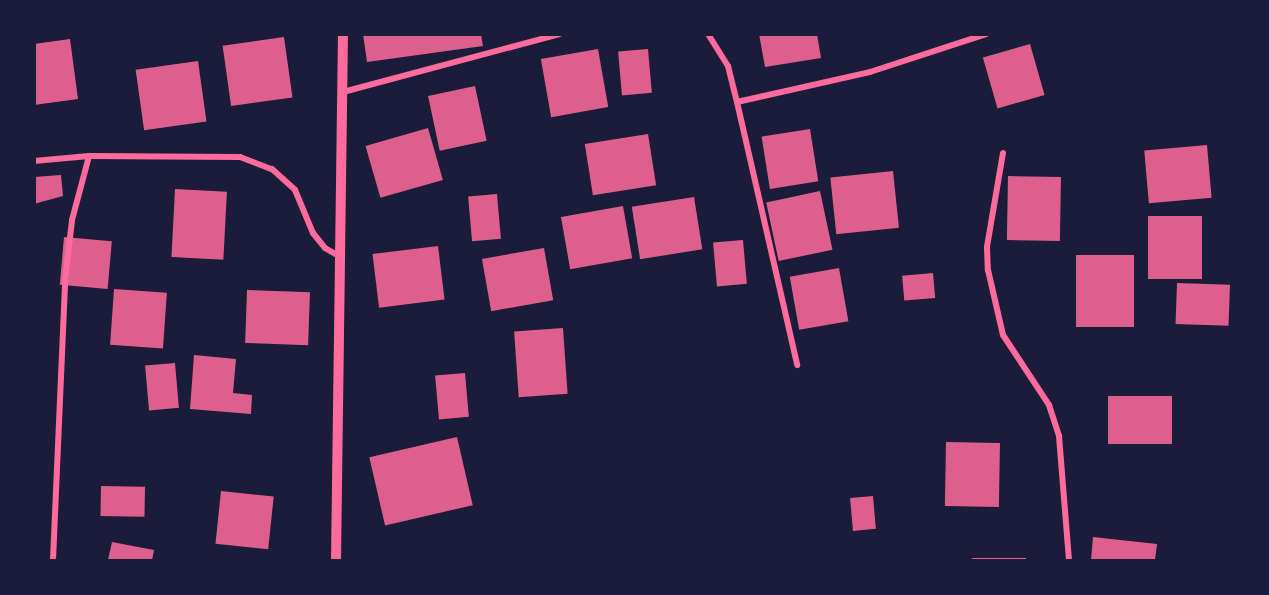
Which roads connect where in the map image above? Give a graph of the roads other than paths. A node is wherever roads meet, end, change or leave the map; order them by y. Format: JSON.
{"nodes":[{"id":1,"x":343,"y":34,"type":"edge"},
{"id":2,"x":559,"y":34,"type":"edge"},
{"id":3,"x":708,"y":34,"type":"edge"},
{"id":4,"x":986,"y":34,"type":"edge"},
{"id":5,"x":343,"y":92,"type":"junction"},
{"id":6,"x":737,"y":102,"type":"junction"},
{"id":7,"x":1003,"y":153,"type":"dead end"},
{"id":8,"x":89,"y":156,"type":"junction"},
{"id":9,"x":34,"y":161,"type":"edge"},
{"id":10,"x":339,"y":256,"type":"junction"},
{"id":11,"x":797,"y":365,"type":"dead end"},
{"id":12,"x":52,"y":561,"type":"edge"},
{"id":13,"x":336,"y":561,"type":"edge"},
{"id":14,"x":1069,"y":561,"type":"edge"}],
"edges":[{"from":1,"to":5,"type":"street"},
{"from":2,"to":5,"type":"street"},
{"from":3,"to":6,"type":"street"},
{"from":4,"to":6,"type":"street"},
{"from":5,"to":10,"type":"street"},
{"from":6,"to":11,"type":"street"},
{"from":7,"to":14,"type":"street"},
{"from":8,"to":9,"type":"street"},
{"from":8,"to":10,"type":"street"},
{"from":8,"to":12,"type":"street"},
{"from":10,"to":13,"type":"street"}]}
